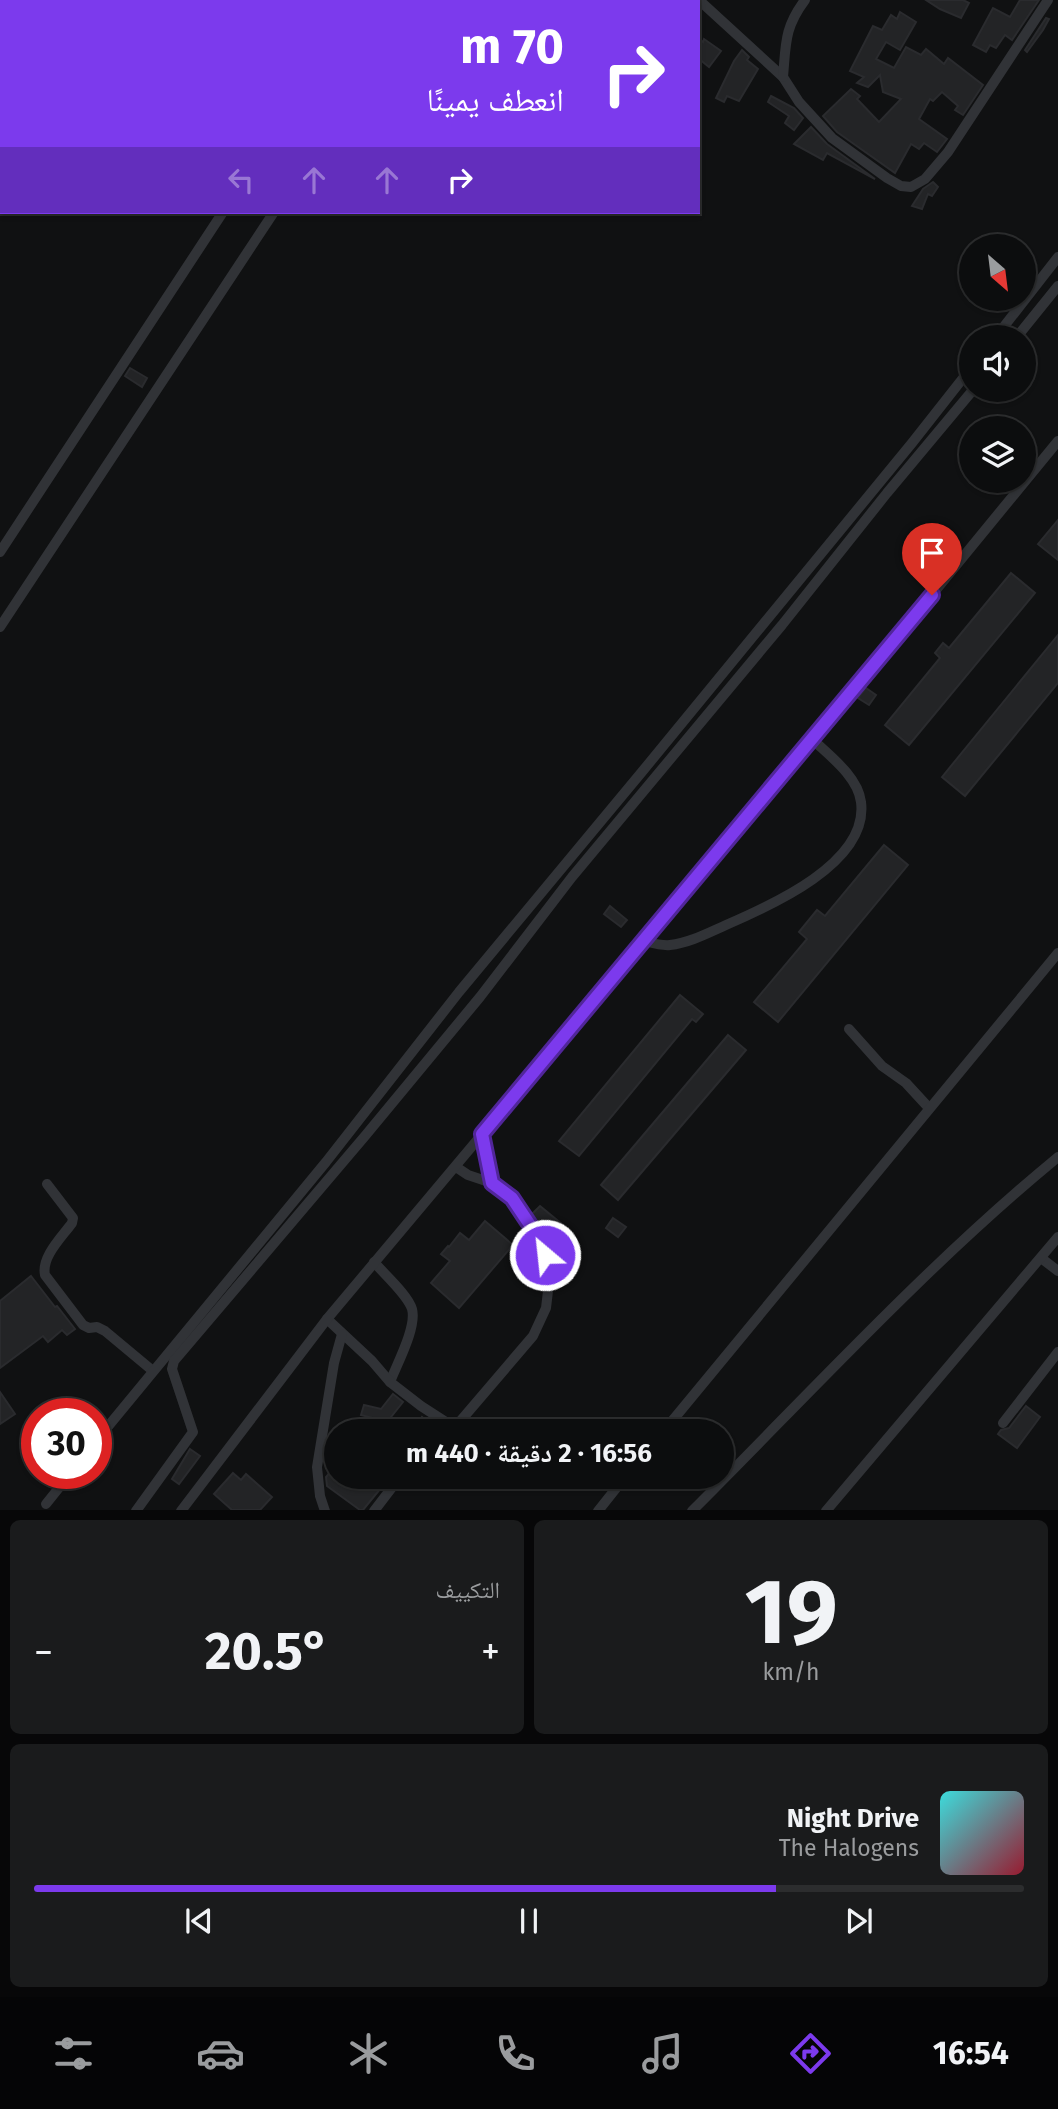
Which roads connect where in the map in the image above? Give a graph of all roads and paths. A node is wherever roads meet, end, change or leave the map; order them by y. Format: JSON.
{"nodes":[{"id":1,"x":805,"y":0,"type":"edge"},
{"id":2,"x":1048,"y":0,"type":"edge"},
{"id":3,"x":700,"y":1,"type":"edge"},
{"id":4,"x":783,"y":78,"type":"junction"},
{"id":5,"x":222,"y":214,"type":"edge"},
{"id":6,"x":273,"y":214,"type":"edge"},
{"id":7,"x":1058,"y":257,"type":"edge"},
{"id":8,"x":1058,"y":286,"type":"edge"},
{"id":9,"x":1005,"y":325,"type":"edge"},
{"id":10,"x":1026,"y":325,"type":"edge"},
{"id":11,"x":959,"y":383,"type":"edge"},
{"id":12,"x":963,"y":402,"type":"edge"},
{"id":13,"x":1058,"y":441,"type":"edge"},
{"id":14,"x":0,"y":552,"type":"edge"},
{"id":15,"x":0,"y":627,"type":"edge"},
{"id":16,"x":813,"y":740,"type":"junction"},
{"id":17,"x":644,"y":941,"type":"junction"},
{"id":18,"x":1058,"y":953,"type":"edge"},
{"id":19,"x":849,"y":1029,"type":"dead end"},
{"id":20,"x":929,"y":1108,"type":"junction"},
{"id":21,"x":482,"y":1134,"type":"junction"},
{"id":22,"x":1058,"y":1157,"type":"edge"},
{"id":23,"x":456,"y":1167,"type":"junction"},
{"id":24,"x":492,"y":1183,"type":"junction"},
{"id":25,"x":47,"y":1184,"type":"dead end"},
{"id":26,"x":1058,"y":1237,"type":"edge"},
{"id":27,"x":1041,"y":1258,"type":"junction"},
{"id":28,"x":374,"y":1262,"type":"junction"},
{"id":29,"x":1058,"y":1271,"type":"edge"},
{"id":30,"x":327,"y":1320,"type":"junction"},
{"id":31,"x":342,"y":1334,"type":"junction"},
{"id":32,"x":1058,"y":1352,"type":"edge"},
{"id":33,"x":153,"y":1371,"type":"junction"},
{"id":34,"x":390,"y":1382,"type":"junction"},
{"id":35,"x":440,"y":1419,"type":"edge"},
{"id":36,"x":462,"y":1419,"type":"edge"},
{"id":37,"x":674,"y":1419,"type":"edge"},
{"id":38,"x":112,"y":1421,"type":"edge"},
{"id":39,"x":1003,"y":1423,"type":"dead end"},
{"id":40,"x":58,"y":1489,"type":"edge"},
{"id":41,"x":391,"y":1489,"type":"edge"},
{"id":42,"x":615,"y":1489,"type":"edge"},
{"id":43,"x":46,"y":1504,"type":"dead end"},
{"id":44,"x":136,"y":1510,"type":"edge"},
{"id":45,"x":181,"y":1510,"type":"edge"},
{"id":46,"x":324,"y":1510,"type":"edge"},
{"id":47,"x":374,"y":1510,"type":"edge"},
{"id":48,"x":598,"y":1510,"type":"edge"},
{"id":49,"x":692,"y":1510,"type":"edge"},
{"id":50,"x":826,"y":1510,"type":"edge"}],
"edges":[{"from":1,"to":4,"type":"street"},
{"from":2,"to":4,"type":"street"},
{"from":3,"to":4,"type":"street"},
{"from":5,"to":14,"type":"street"},
{"from":6,"to":15,"type":"street"},
{"from":7,"to":9,"type":"street"},
{"from":8,"to":10,"type":"street"},
{"from":11,"to":33,"type":"street"},
{"from":12,"to":44,"type":"street"},
{"from":13,"to":16,"type":"street"},
{"from":16,"to":17,"type":"street"},
{"from":16,"to":17,"type":"street"},
{"from":17,"to":21,"type":"street"},
{"from":18,"to":20,"type":"street"},
{"from":19,"to":20,"type":"street"},
{"from":20,"to":37,"type":"street"},
{"from":21,"to":23,"type":"street"},
{"from":21,"to":24,"type":"street"},
{"from":22,"to":49,"type":"street"},
{"from":23,"to":24,"type":"street"},
{"from":23,"to":28,"type":"street"},
{"from":24,"to":36,"type":"street"},
{"from":25,"to":33,"type":"street"},
{"from":26,"to":27,"type":"street"},
{"from":27,"to":29,"type":"street"},
{"from":27,"to":50,"type":"street"},
{"from":28,"to":30,"type":"street"},
{"from":28,"to":34,"type":"street"},
{"from":30,"to":31,"type":"street"},
{"from":30,"to":45,"type":"street"},
{"from":31,"to":34,"type":"street"},
{"from":31,"to":46,"type":"street"},
{"from":32,"to":39,"type":"street"},
{"from":33,"to":38,"type":"street"},
{"from":34,"to":35,"type":"street"},
{"from":40,"to":43,"type":"street"},
{"from":41,"to":47,"type":"street"},
{"from":42,"to":48,"type":"street"}]}
